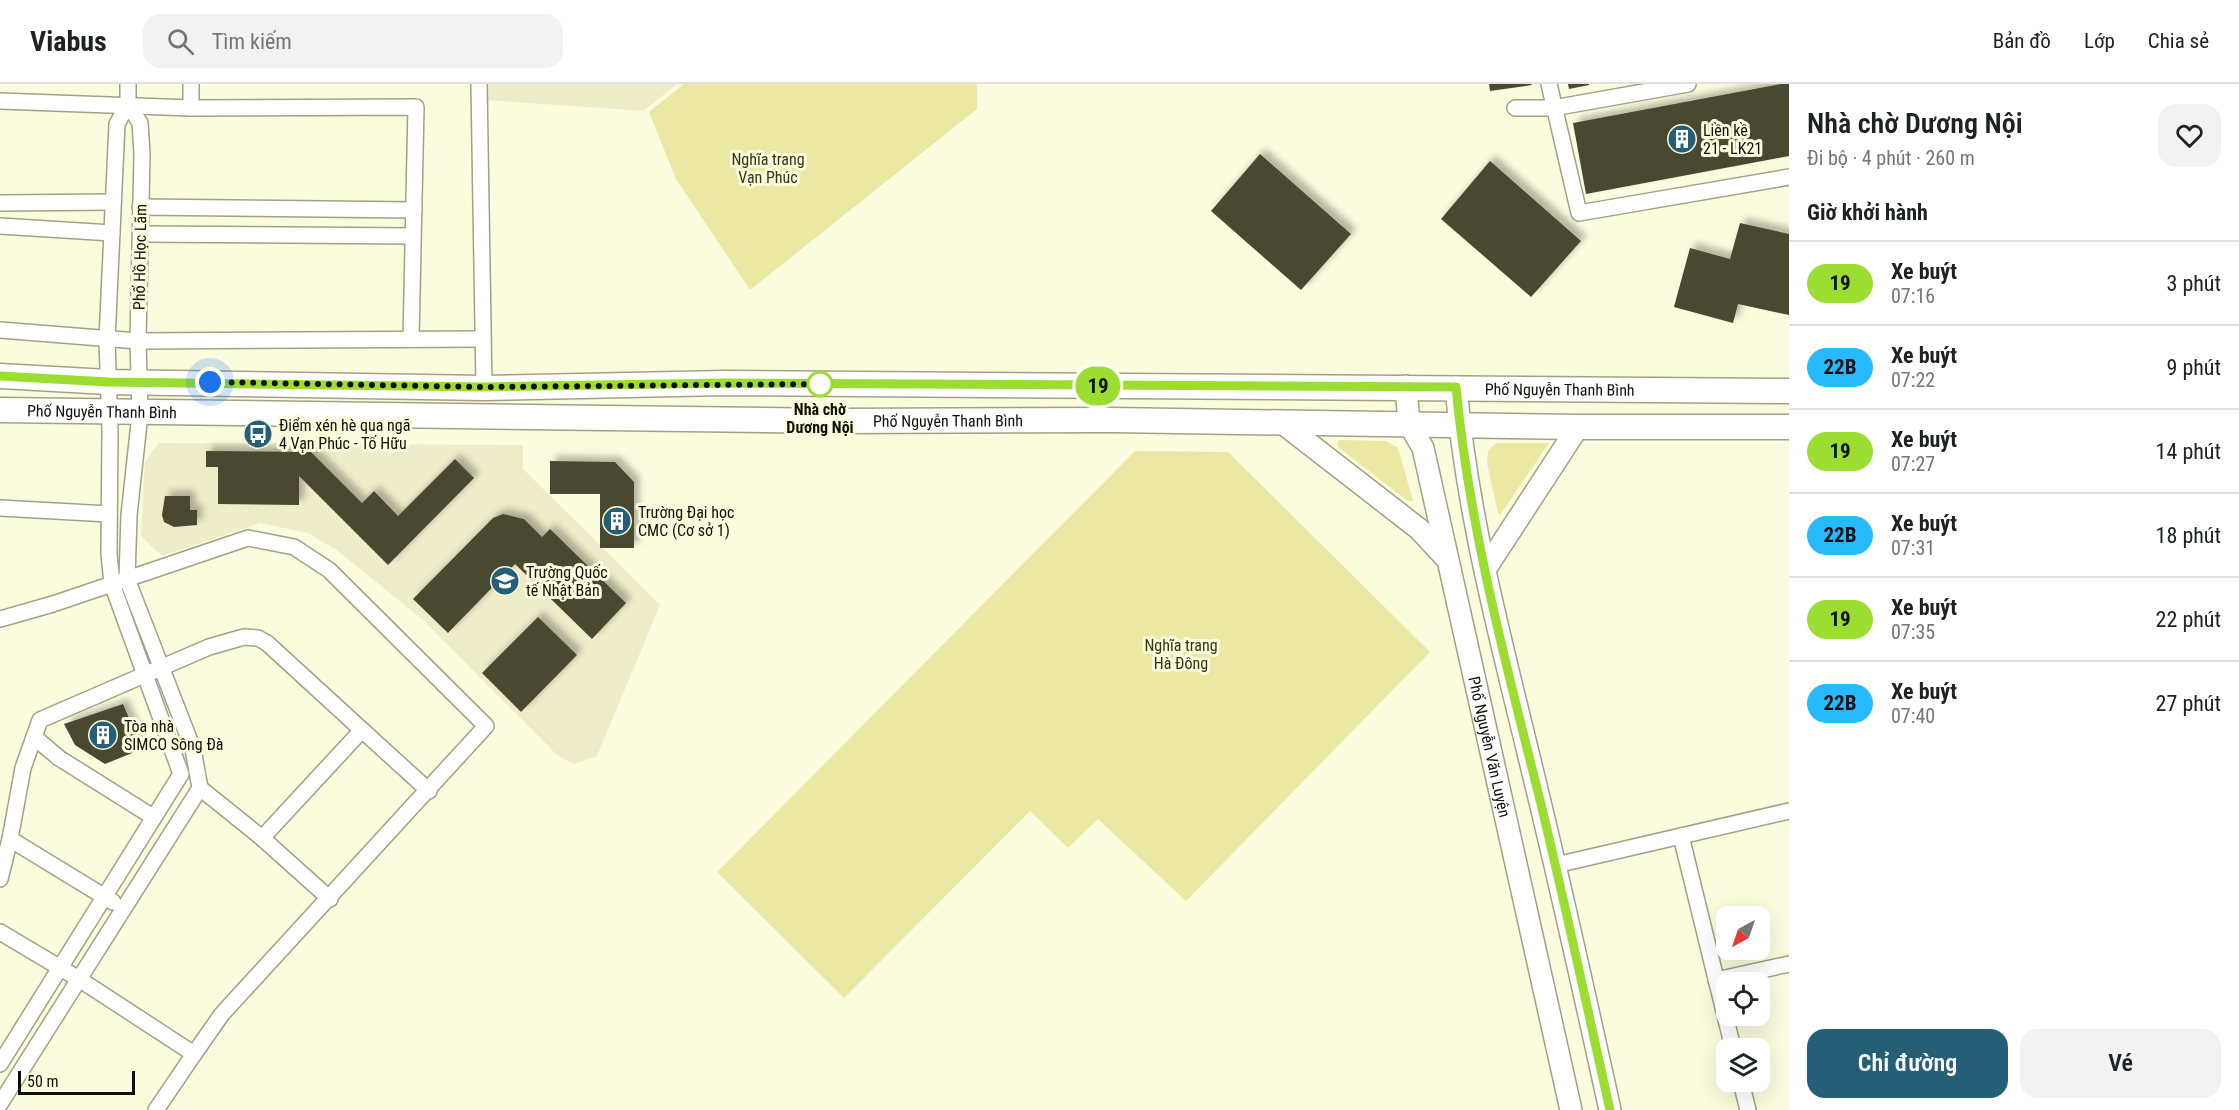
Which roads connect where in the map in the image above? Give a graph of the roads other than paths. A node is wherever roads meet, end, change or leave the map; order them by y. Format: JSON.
{"nodes":[{"id":1,"x":128,"y":84,"type":"edge"},
{"id":2,"x":191,"y":84,"type":"edge"},
{"id":3,"x":479,"y":84,"type":"edge"},
{"id":4,"x":1549,"y":84,"type":"edge"},
{"id":5,"x":1688,"y":84,"type":"edge"},
{"id":6,"x":0,"y":101,"type":"edge"},
{"id":7,"x":128,"y":104,"type":"junction"},
{"id":8,"x":191,"y":108,"type":"junction"},
{"id":9,"x":1515,"y":108,"type":"dead end"},
{"id":10,"x":1553,"y":108,"type":"junction"},
{"id":11,"x":1789,"y":177,"type":"edge"},
{"id":12,"x":113,"y":202,"type":"junction"},
{"id":13,"x":0,"y":203,"type":"edge"},
{"id":14,"x":140,"y":207,"type":"junction"},
{"id":15,"x":414,"y":210,"type":"junction"},
{"id":16,"x":0,"y":226,"type":"edge"},
{"id":17,"x":112,"y":233,"type":"junction"},
{"id":18,"x":141,"y":234,"type":"junction"},
{"id":19,"x":413,"y":236,"type":"junction"},
{"id":20,"x":0,"y":330,"type":"edge"},
{"id":21,"x":107,"y":339,"type":"junction"},
{"id":22,"x":411,"y":339,"type":"junction"},
{"id":23,"x":483,"y":339,"type":"junction"},
{"id":24,"x":138,"y":341,"type":"junction"},
{"id":25,"x":0,"y":376,"type":"edge"},
{"id":26,"x":140,"y":381,"type":"junction"},
{"id":27,"x":108,"y":382,"type":"junction"},
{"id":28,"x":1406,"y":386,"type":"junction"},
{"id":29,"x":484,"y":387,"type":"junction"},
{"id":30,"x":1456,"y":387,"type":"junction"},
{"id":31,"x":1789,"y":391,"type":"edge"},
{"id":32,"x":0,"y":410,"type":"edge"},
{"id":33,"x":110,"y":413,"type":"junction"},
{"id":34,"x":140,"y":414,"type":"junction"},
{"id":35,"x":1281,"y":422,"type":"junction"},
{"id":36,"x":1409,"y":424,"type":"junction"},
{"id":37,"x":1460,"y":426,"type":"junction"},
{"id":38,"x":1578,"y":427,"type":"junction"},
{"id":39,"x":1789,"y":427,"type":"edge"},
{"id":40,"x":0,"y":508,"type":"edge"},
{"id":41,"x":110,"y":514,"type":"junction"},
{"id":42,"x":1446,"y":559,"type":"junction"},
{"id":43,"x":1486,"y":568,"type":"junction"},
{"id":44,"x":127,"y":579,"type":"junction"},
{"id":45,"x":112,"y":584,"type":"junction"},
{"id":46,"x":0,"y":619,"type":"edge"},
{"id":47,"x":161,"y":666,"type":"junction"},
{"id":48,"x":143,"y":673,"type":"junction"},
{"id":49,"x":362,"y":730,"type":"junction"},
{"id":50,"x":34,"y":737,"type":"junction"},
{"id":51,"x":200,"y":788,"type":"junction"},
{"id":52,"x":429,"y":791,"type":"junction"},
{"id":53,"x":1789,"y":811,"type":"edge"},
{"id":54,"x":153,"y":817,"type":"junction"},
{"id":55,"x":1681,"y":836,"type":"junction"},
{"id":56,"x":262,"y":838,"type":"junction"},
{"id":57,"x":10,"y":839,"type":"junction"},
{"id":58,"x":1556,"y":865,"type":"junction"},
{"id":59,"x":0,"y":879,"type":"edge"},
{"id":60,"x":104,"y":897,"type":"junction"},
{"id":61,"x":330,"y":899,"type":"junction"},
{"id":62,"x":124,"y":908,"type":"junction"},
{"id":63,"x":0,"y":932,"type":"edge"},
{"id":64,"x":1789,"y":964,"type":"edge"},
{"id":65,"x":61,"y":968,"type":"junction"},
{"id":66,"x":1752,"y":972,"type":"edge"},
{"id":67,"x":79,"y":979,"type":"junction"},
{"id":68,"x":1716,"y":980,"type":"edge"},
{"id":69,"x":194,"y":1054,"type":"junction"},
{"id":70,"x":0,"y":1064,"type":"edge"},
{"id":71,"x":1744,"y":1092,"type":"edge"},
{"id":72,"x":0,"y":1104,"type":"edge"},
{"id":73,"x":156,"y":1110,"type":"edge"},
{"id":74,"x":1571,"y":1110,"type":"edge"},
{"id":75,"x":1610,"y":1110,"type":"edge"},
{"id":76,"x":1748,"y":1110,"type":"edge"}],
"edges":[{"from":1,"to":7,"type":"street","name":"Phố Hồ Học Lãm"},
{"from":2,"to":8,"type":"street"},
{"from":3,"to":23,"type":"street"},
{"from":4,"to":10,"type":"street"},
{"from":5,"to":10,"type":"street"},
{"from":6,"to":7,"type":"street"},
{"from":7,"to":8,"type":"street"},
{"from":7,"to":12,"type":"street","name":"Phố Hồ Học Lãm"},
{"from":7,"to":14,"type":"street","name":"Phố Hồ Học Lãm"},
{"from":8,"to":15,"type":"street"},
{"from":9,"to":10,"type":"street"},
{"from":10,"to":11,"type":"street"},
{"from":12,"to":13,"type":"street"},
{"from":12,"to":17,"type":"street","name":"Phố Hồ Học Lãm"},
{"from":14,"to":15,"type":"street"},
{"from":14,"to":18,"type":"street","name":"Phố Hồ Học Lãm"},
{"from":15,"to":19,"type":"street"},
{"from":16,"to":17,"type":"street"},
{"from":17,"to":21,"type":"street","name":"Phố Hồ Học Lãm"},
{"from":18,"to":19,"type":"street"},
{"from":18,"to":24,"type":"street","name":"Phố Hồ Học Lãm"},
{"from":19,"to":22,"type":"street"},
{"from":20,"to":21,"type":"street"},
{"from":21,"to":24,"type":"street"},
{"from":21,"to":27,"type":"street","name":"Phố Hồ Học Lãm"},
{"from":22,"to":23,"type":"street"},
{"from":22,"to":24,"type":"street"},
{"from":23,"to":29,"type":"street"},
{"from":24,"to":26,"type":"street","name":"Phố Hồ Học Lãm"},
{"from":25,"to":27,"type":"main road","name":"Phố Nguyễn Thanh Bình"},
{"from":26,"to":27,"type":"main road","name":"Phố Nguyễn Thanh Bình"},
{"from":26,"to":29,"type":"main road","name":"Phố Nguyễn Thanh Bình"},
{"from":26,"to":34,"type":"street","name":"Phố Hồ Học Lãm"},
{"from":27,"to":33,"type":"street","name":"Phố Hồ Học Lãm"},
{"from":28,"to":29,"type":"main road","name":"Phố Nguyễn Thanh Bình"},
{"from":28,"to":30,"type":"main road","name":"Phố Nguyễn Thanh Bình"},
{"from":28,"to":36,"type":"main road","name":"Phố Nguyễn Văn Luyện"},
{"from":30,"to":31,"type":"main road","name":"Phố Nguyễn Thanh Bình"},
{"from":30,"to":37,"type":"main road"},
{"from":32,"to":33,"type":"main road","name":"Phố Nguyễn Thanh Bình"},
{"from":33,"to":34,"type":"main road","name":"Phố Nguyễn Thanh Bình"},
{"from":33,"to":41,"type":"street","name":"Phố Hồ Học Lãm"},
{"from":34,"to":35,"type":"main road","name":"Phố Nguyễn Thanh Bình"},
{"from":34,"to":44,"type":"street","name":"Phố Hồ Học Lãm"},
{"from":35,"to":36,"type":"main road","name":"Phố Nguyễn Thanh Bình"},
{"from":35,"to":42,"type":"main road"},
{"from":36,"to":37,"type":"main road","name":"Phố Nguyễn Thanh Bình"},
{"from":36,"to":42,"type":"main road","name":"Phố Nguyễn Văn Luyện"},
{"from":37,"to":38,"type":"main road","name":"Phố Nguyễn Thanh Bình"},
{"from":37,"to":43,"type":"main road"},
{"from":38,"to":39,"type":"main road","name":"Phố Nguyễn Thanh Bình"},
{"from":38,"to":43,"type":"main road"},
{"from":40,"to":41,"type":"street"},
{"from":41,"to":45,"type":"street","name":"Phố Hồ Học Lãm"},
{"from":42,"to":74,"type":"main road","name":"Phố Nguyễn Văn Luyện"},
{"from":43,"to":58,"type":"main road"},
{"from":44,"to":45,"type":"street"},
{"from":44,"to":47,"type":"street"},
{"from":44,"to":52,"type":"street"},
{"from":45,"to":46,"type":"street"},
{"from":45,"to":48,"type":"street","name":"Phố Hồ Học Lãm"},
{"from":47,"to":48,"type":"street"},
{"from":47,"to":49,"type":"street"},
{"from":47,"to":51,"type":"street"},
{"from":48,"to":50,"type":"street"},
{"from":48,"to":54,"type":"street","name":"Phố Hồ Học Lãm"},
{"from":49,"to":52,"type":"street"},
{"from":49,"to":56,"type":"street"},
{"from":50,"to":54,"type":"street"},
{"from":50,"to":57,"type":"street"},
{"from":51,"to":56,"type":"street"},
{"from":51,"to":62,"type":"street"},
{"from":52,"to":61,"type":"street"},
{"from":53,"to":55,"type":"street"},
{"from":54,"to":60,"type":"street"},
{"from":55,"to":58,"type":"street"},
{"from":55,"to":68,"type":"street"},
{"from":56,"to":61,"type":"street"},
{"from":57,"to":59,"type":"street"},
{"from":57,"to":60,"type":"street"},
{"from":58,"to":75,"type":"main road"},
{"from":60,"to":62,"type":"street"},
{"from":60,"to":65,"type":"street"},
{"from":61,"to":69,"type":"street"},
{"from":62,"to":67,"type":"street"},
{"from":63,"to":65,"type":"street"},
{"from":64,"to":66,"type":"street"},
{"from":65,"to":67,"type":"street"},
{"from":65,"to":70,"type":"street"},
{"from":67,"to":69,"type":"street"},
{"from":67,"to":72,"type":"street"},
{"from":69,"to":73,"type":"street"},
{"from":71,"to":76,"type":"street"}]}
